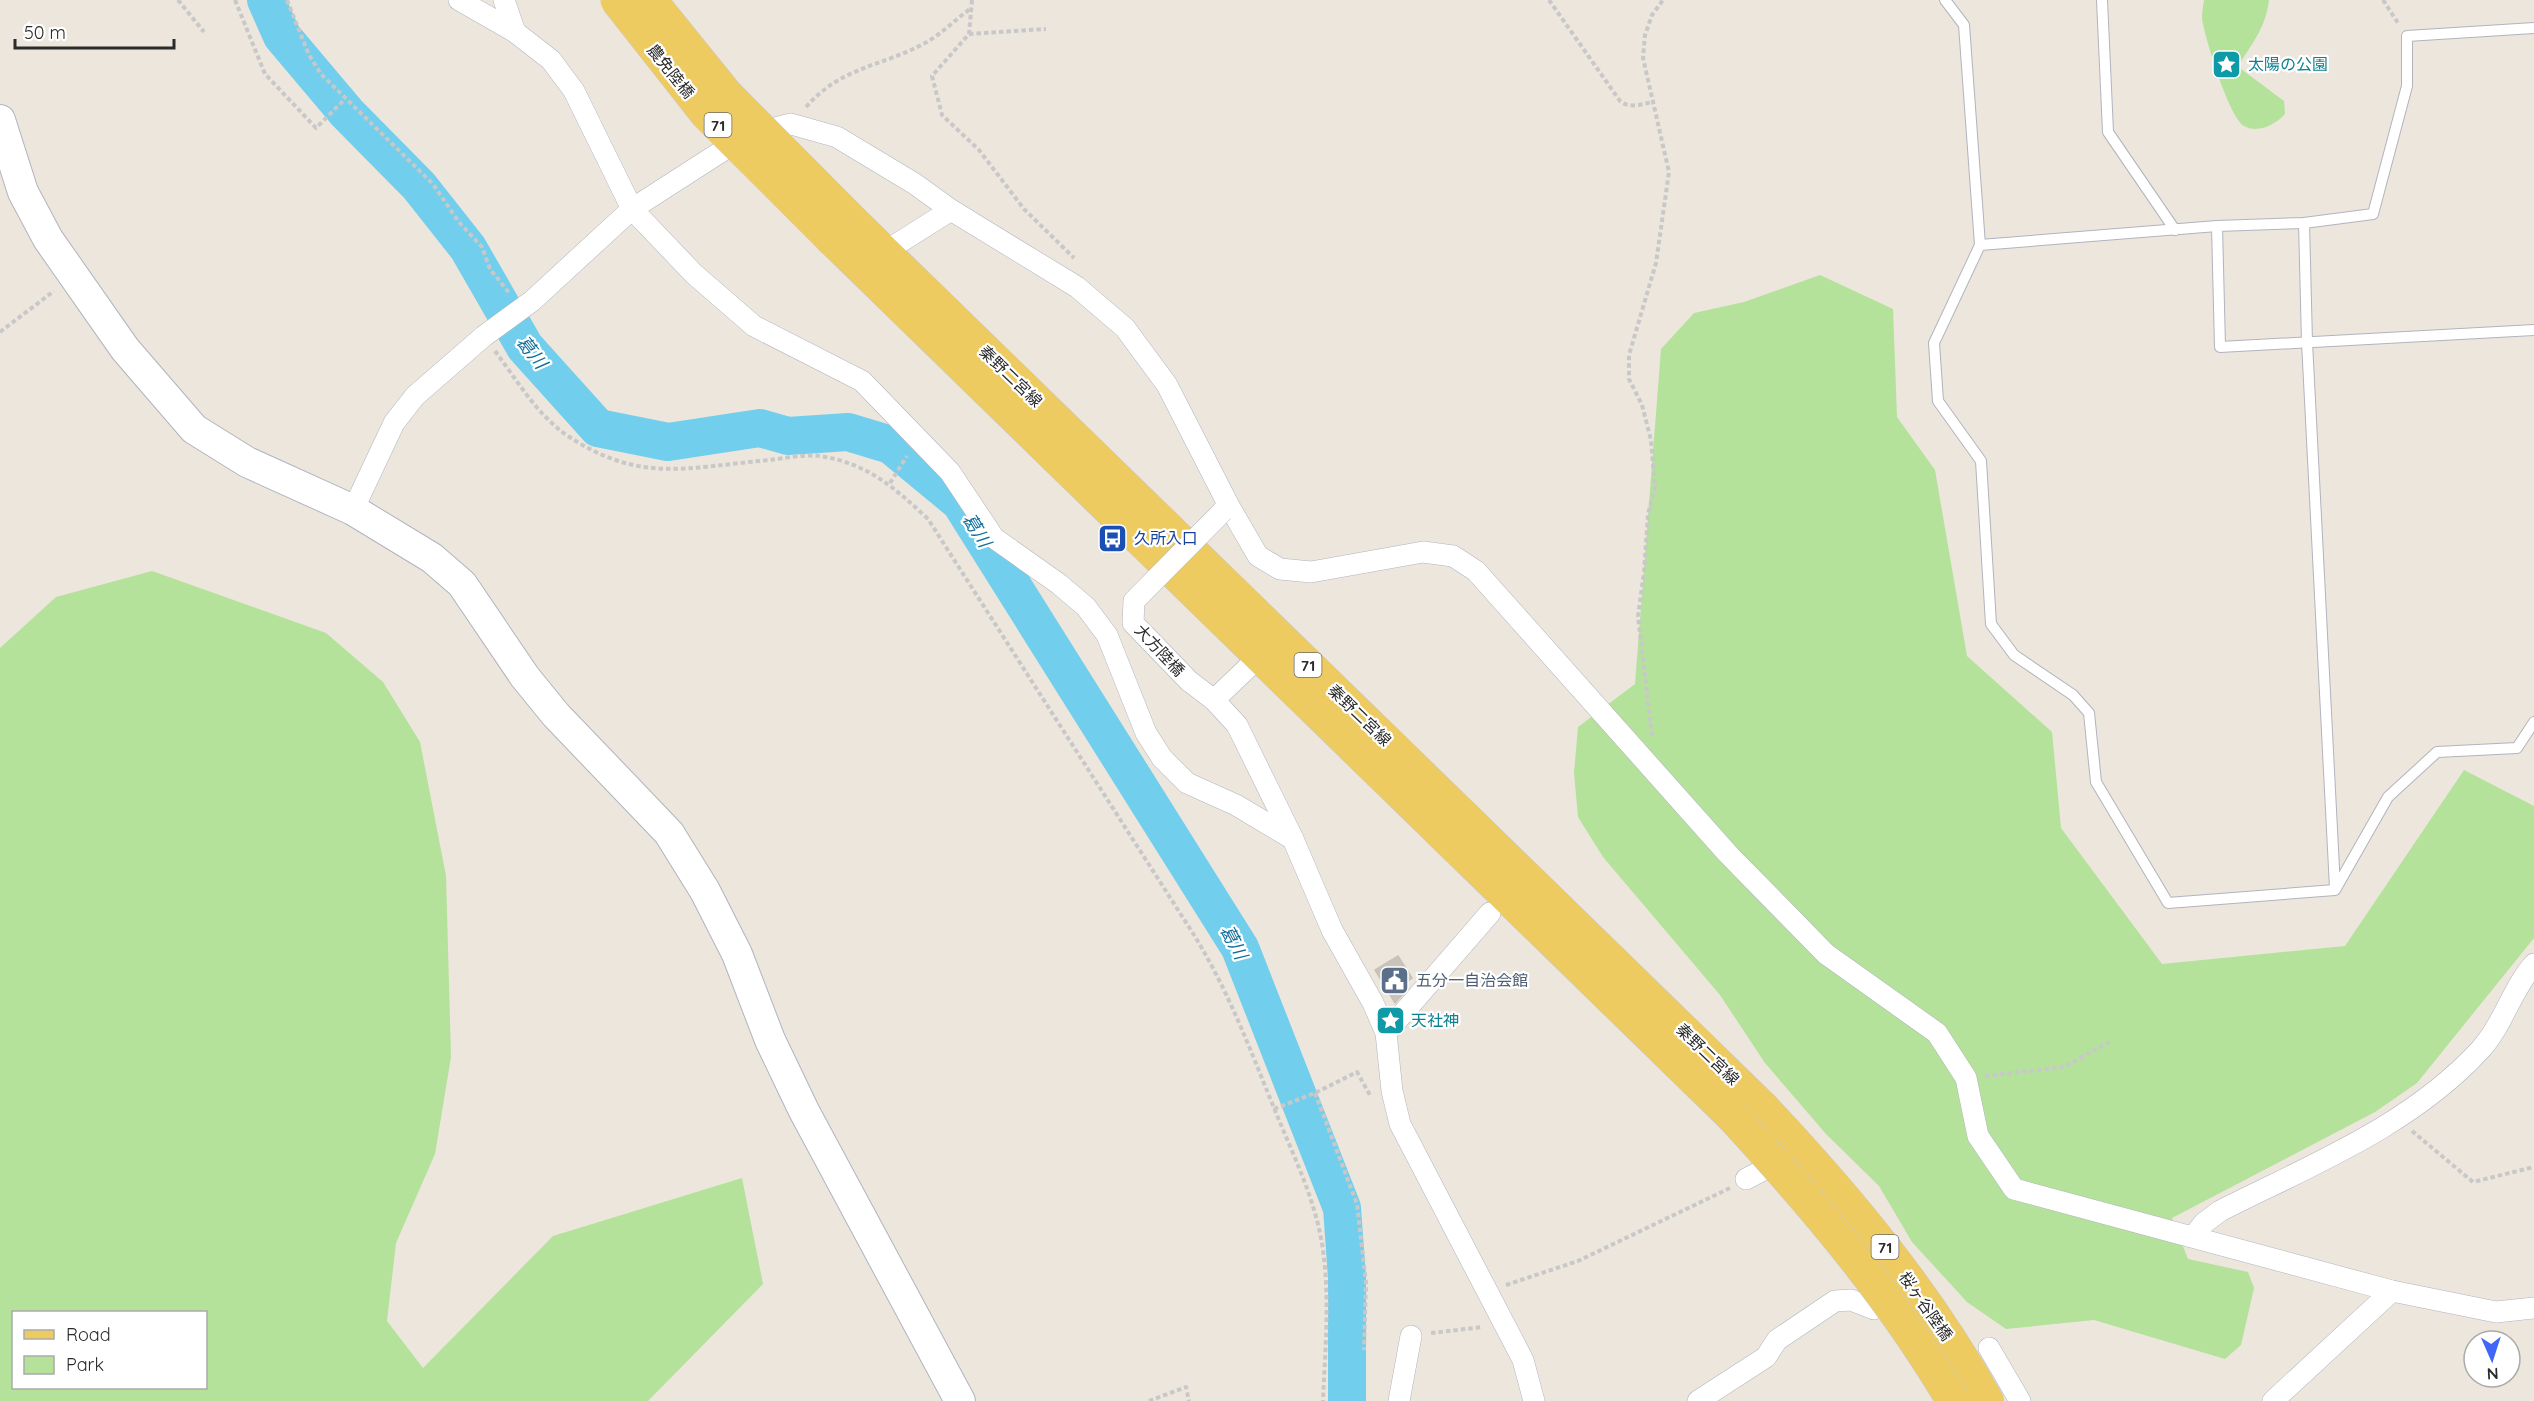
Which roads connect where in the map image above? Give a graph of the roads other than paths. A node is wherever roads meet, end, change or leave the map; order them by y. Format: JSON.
{"nodes":[{"id":1,"x":459,"y":0,"type":"edge"},
{"id":2,"x":504,"y":0,"type":"edge"},
{"id":3,"x":617,"y":0,"type":"edge"},
{"id":4,"x":650,"y":0,"type":"edge"},
{"id":5,"x":1945,"y":0,"type":"edge"},
{"id":6,"x":2102,"y":0,"type":"edge"},
{"id":7,"x":2534,"y":28,"type":"edge"},
{"id":8,"x":515,"y":32,"type":"junction"},
{"id":9,"x":0,"y":120,"type":"edge"},
{"id":10,"x":632,"y":209,"type":"junction"},
{"id":11,"x":951,"y":210,"type":"junction"},
{"id":12,"x":2304,"y":223,"type":"junction"},
{"id":13,"x":2217,"y":226,"type":"junction"},
{"id":14,"x":843,"y":230,"type":"junction"},
{"id":15,"x":2175,"y":230,"type":"junction"},
{"id":16,"x":1980,"y":245,"type":"junction"},
{"id":17,"x":873,"y":260,"type":"junction"},
{"id":18,"x":2534,"y":330,"type":"edge"},
{"id":19,"x":2307,"y":342,"type":"junction"},
{"id":20,"x":1226,"y":508,"type":"junction"},
{"id":21,"x":353,"y":510,"type":"junction"},
{"id":22,"x":1260,"y":657,"type":"junction"},
{"id":23,"x":1214,"y":700,"type":"junction"},
{"id":24,"x":2534,"y":722,"type":"edge"},
{"id":25,"x":1293,"y":839,"type":"junction"},
{"id":26,"x":2335,"y":890,"type":"junction"},
{"id":27,"x":1490,"y":913,"type":"dead end"},
{"id":28,"x":2534,"y":964,"type":"edge"},
{"id":29,"x":1386,"y":1033,"type":"junction"},
{"id":30,"x":1747,"y":1112,"type":"junction"},
{"id":31,"x":1746,"y":1179,"type":"dead end"},
{"id":32,"x":2194,"y":1236,"type":"junction"},
{"id":33,"x":2392,"y":1291,"type":"junction"},
{"id":34,"x":2534,"y":1308,"type":"edge"},
{"id":35,"x":1411,"y":1336,"type":"road end"},
{"id":36,"x":1989,"y":1348,"type":"dead end"},
{"id":37,"x":960,"y":1401,"type":"edge"},
{"id":38,"x":1399,"y":1401,"type":"edge"},
{"id":39,"x":1534,"y":1401,"type":"edge"},
{"id":40,"x":1698,"y":1401,"type":"edge"},
{"id":41,"x":1953,"y":1401,"type":"edge"},
{"id":42,"x":1987,"y":1401,"type":"edge"},
{"id":43,"x":2020,"y":1401,"type":"edge"},
{"id":44,"x":2273,"y":1401,"type":"edge"}],
"edges":[{"from":1,"to":8,"type":"street"},
{"from":2,"to":8,"type":"street"},
{"from":3,"to":14,"type":"main road","name":"農免陸橋","number":"71","bridge":true},
{"from":4,"to":14,"type":"main road","name":"農免陸橋","number":"71","bridge":true},
{"from":5,"to":16,"type":"lane"},
{"from":6,"to":15,"type":"lane"},
{"from":7,"to":12,"type":"lane"},
{"from":8,"to":10,"type":"street"},
{"from":9,"to":21,"type":"street"},
{"from":10,"to":11,"type":"street"},
{"from":10,"to":21,"type":"street"},
{"from":10,"to":25,"type":"street"},
{"from":11,"to":17,"type":"street"},
{"from":11,"to":20,"type":"street"},
{"from":12,"to":13,"type":"lane"},
{"from":12,"to":19,"type":"lane"},
{"from":13,"to":15,"type":"lane"},
{"from":13,"to":19,"type":"lane"},
{"from":14,"to":17,"type":"main road","name":"秦野二宮線","number":"71"},
{"from":15,"to":16,"type":"lane"},
{"from":16,"to":26,"type":"lane"},
{"from":17,"to":22,"type":"main road","name":"秦野二宮線","number":"71"},
{"from":17,"to":30,"type":"main road","name":"秦野二宮線","number":"71"},
{"from":18,"to":19,"type":"lane"},
{"from":19,"to":26,"type":"lane"},
{"from":20,"to":23,"type":"street","name":"大方陸橋","bridge":true},
{"from":20,"to":32,"type":"street"},
{"from":21,"to":37,"type":"street"},
{"from":22,"to":23,"type":"street"},
{"from":22,"to":30,"type":"main road","name":"秦野二宮線","number":"71"},
{"from":23,"to":25,"type":"street","name":"大方陸橋"},
{"from":24,"to":26,"type":"lane"},
{"from":25,"to":29,"type":"street","name":"大方陸橋"},
{"from":27,"to":29,"type":"street"},
{"from":28,"to":32,"type":"street"},
{"from":29,"to":39,"type":"street","name":"大方陸橋"},
{"from":30,"to":41,"type":"main road","name":"桜ヶ谷陸橋","number":"71","bridge":true},
{"from":30,"to":42,"type":"main road","name":"桜ヶ谷陸橋","number":"71"},
{"from":31,"to":40,"type":"street"},
{"from":32,"to":33,"type":"street"},
{"from":33,"to":34,"type":"street"},
{"from":33,"to":44,"type":"street"},
{"from":35,"to":38,"type":"street"},
{"from":36,"to":43,"type":"street"}]}
